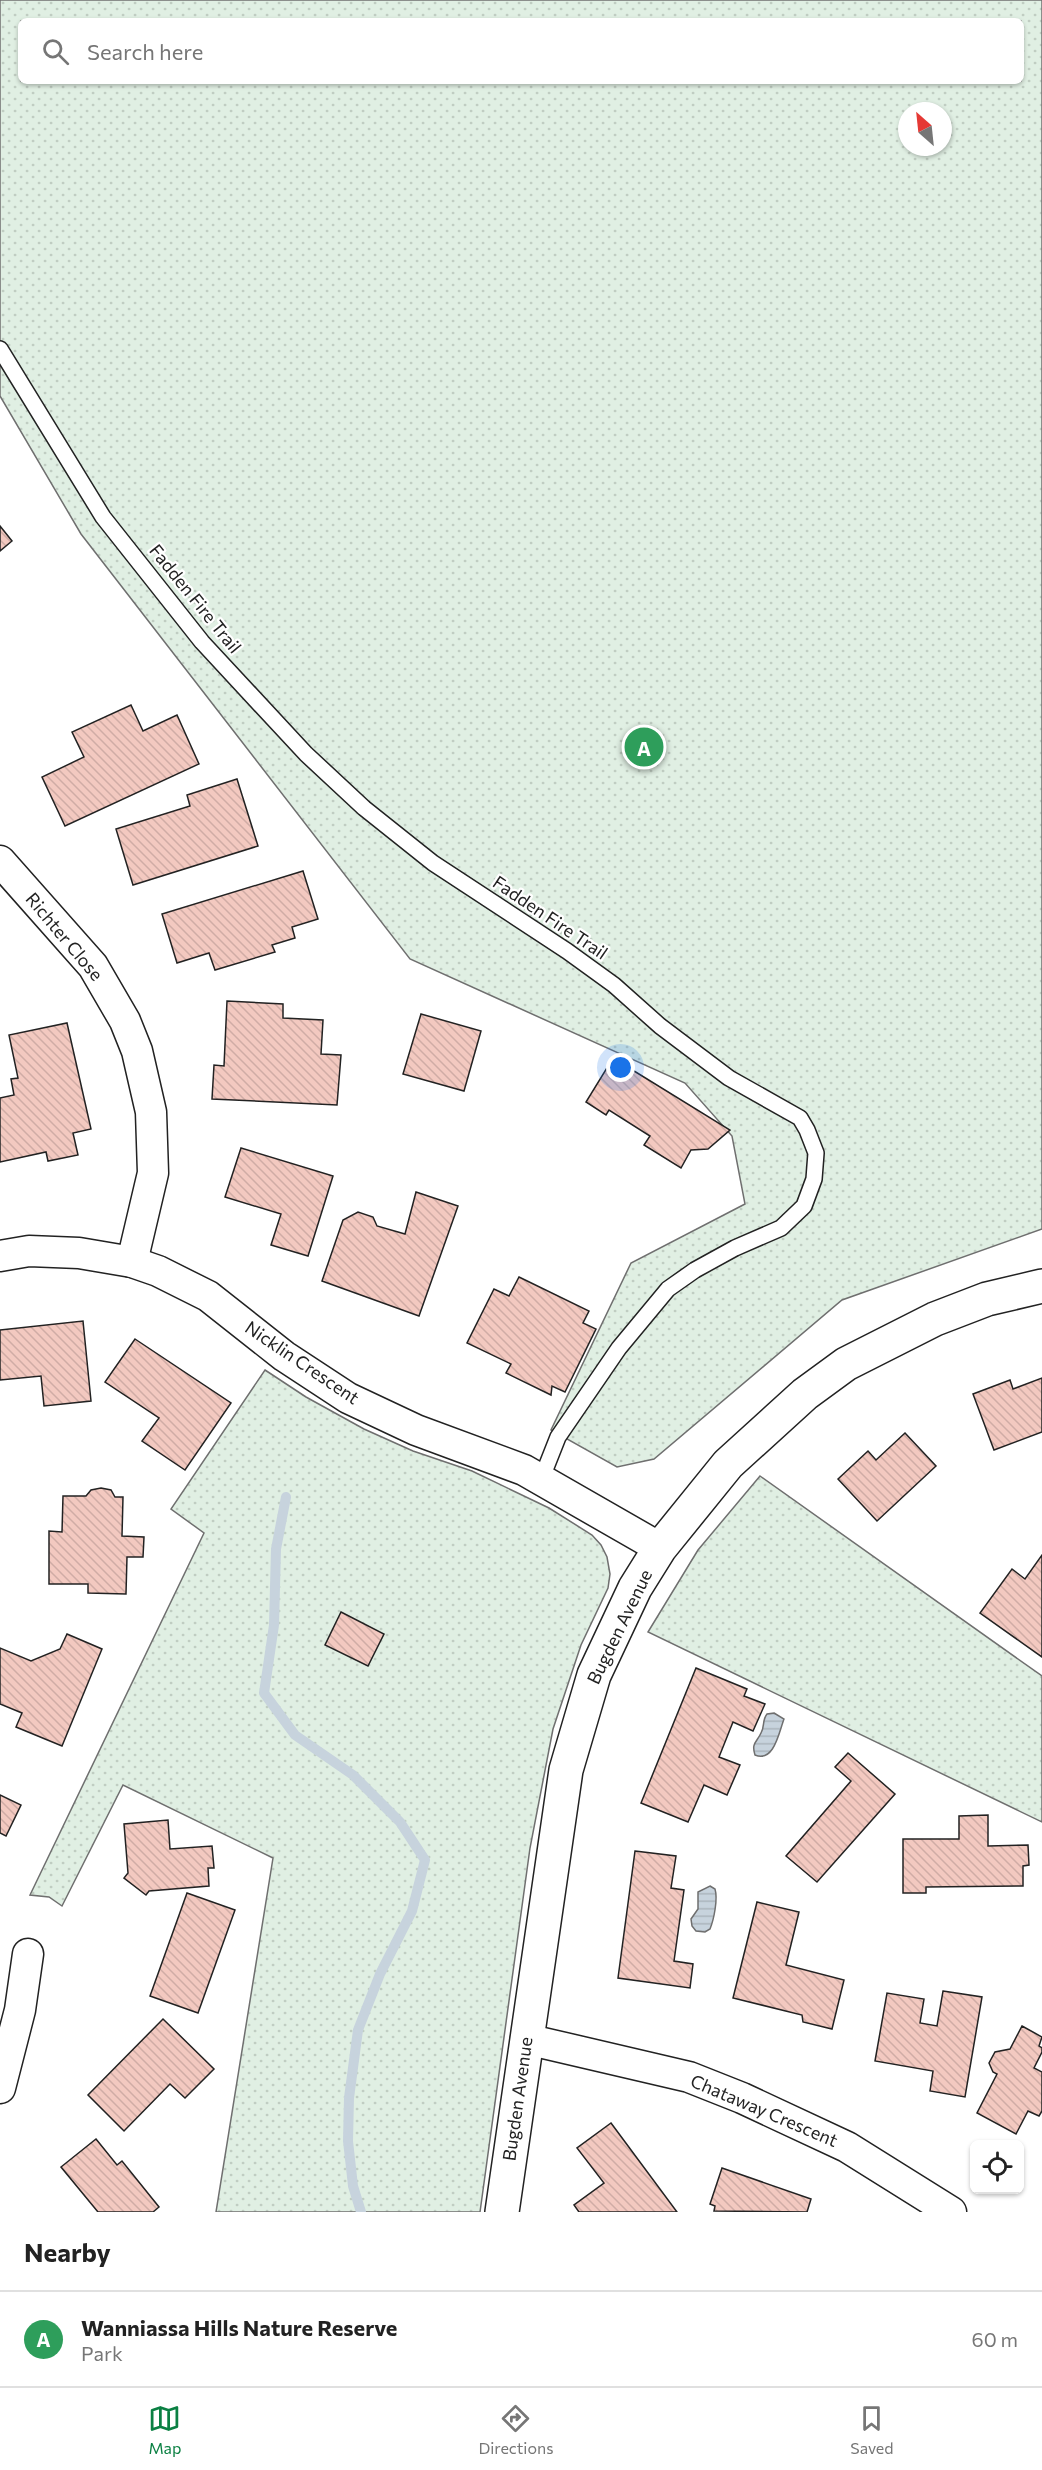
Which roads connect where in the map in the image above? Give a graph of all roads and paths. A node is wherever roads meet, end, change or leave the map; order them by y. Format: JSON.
{"nodes":[{"id":1,"x":0,"y":349,"type":"edge"},
{"id":2,"x":0,"y":861,"type":"edge"},
{"id":3,"x":0,"y":1256,"type":"edge"},
{"id":4,"x":132,"y":1262,"type":"junction"},
{"id":5,"x":1042,"y":1286,"type":"edge"},
{"id":6,"x":541,"y":1480,"type":"junction"},
{"id":7,"x":660,"y":1548,"type":"junction"},
{"id":8,"x":28,"y":1954,"type":"dead end"},
{"id":9,"x":526,"y":2039,"type":"junction"},
{"id":10,"x":0,"y":2088,"type":"edge"},
{"id":11,"x":502,"y":2212,"type":"edge"},
{"id":12,"x":951,"y":2212,"type":"edge"}],
"edges":[{"from":1,"to":6,"type":"lane","name":"Fadden Fire Trail"},
{"from":2,"to":4,"type":"street","name":"Richter Close"},
{"from":3,"to":4,"type":"street","name":"Nicklin Crescent"},
{"from":4,"to":6,"type":"street","name":"Nicklin Crescent"},
{"from":5,"to":7,"type":"street","name":"Bugden Avenue"},
{"from":6,"to":7,"type":"street","name":"Nicklin Crescent"},
{"from":7,"to":9,"type":"street","name":"Bugden Avenue"},
{"from":8,"to":10,"type":"street"},
{"from":9,"to":11,"type":"street","name":"Bugden Avenue"},
{"from":9,"to":12,"type":"street","name":"Chataway Crescent"}]}
